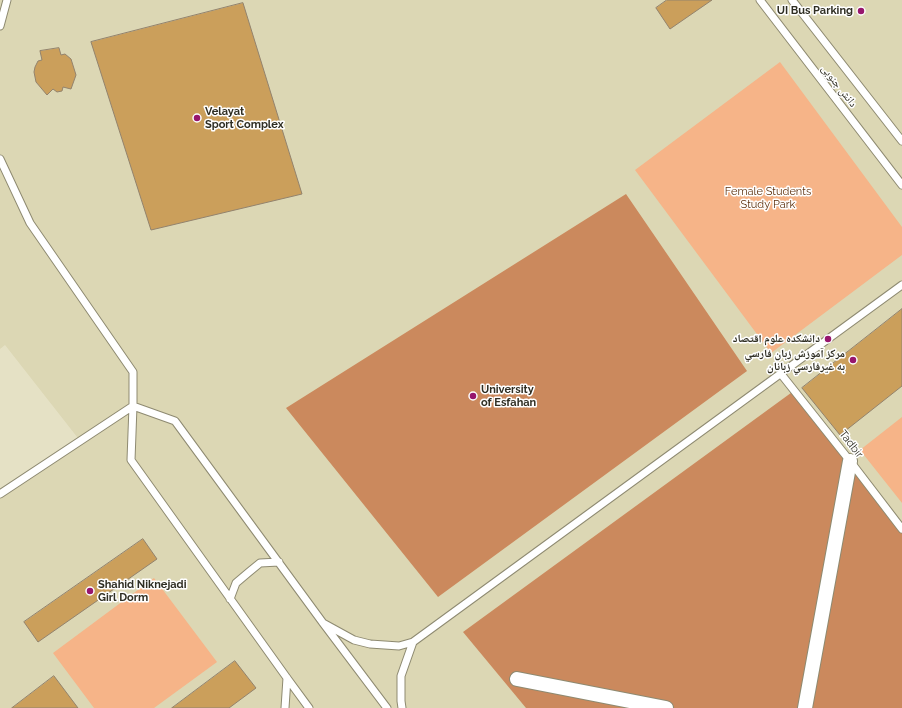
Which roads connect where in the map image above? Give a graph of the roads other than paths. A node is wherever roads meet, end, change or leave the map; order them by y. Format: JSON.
{"nodes":[{"id":1,"x":7,"y":0,"type":"edge"},
{"id":2,"x":760,"y":0,"type":"edge"},
{"id":3,"x":792,"y":0,"type":"edge"},
{"id":4,"x":0,"y":26,"type":"edge"},
{"id":5,"x":902,"y":141,"type":"edge"},
{"id":6,"x":0,"y":159,"type":"edge"},
{"id":7,"x":902,"y":185,"type":"edge"},
{"id":8,"x":902,"y":285,"type":"edge"},
{"id":9,"x":781,"y":374,"type":"junction"},
{"id":10,"x":133,"y":406,"type":"junction"},
{"id":11,"x":850,"y":461,"type":"junction"},
{"id":12,"x":0,"y":494,"type":"edge"},
{"id":13,"x":902,"y":529,"type":"edge"},
{"id":14,"x":279,"y":562,"type":"junction"},
{"id":15,"x":230,"y":599,"type":"junction"},
{"id":16,"x":323,"y":623,"type":"junction"},
{"id":17,"x":413,"y":642,"type":"junction"},
{"id":18,"x":287,"y":678,"type":"junction"},
{"id":19,"x":517,"y":679,"type":"dead end"},
{"id":20,"x":285,"y":708,"type":"edge"},
{"id":21,"x":309,"y":708,"type":"edge"},
{"id":22,"x":387,"y":708,"type":"edge"},
{"id":23,"x":402,"y":708,"type":"edge"},
{"id":24,"x":666,"y":708,"type":"edge"},
{"id":25,"x":805,"y":708,"type":"edge"}],
"edges":[{"from":1,"to":4,"type":"lane"},
{"from":2,"to":7,"type":"lane","name":"دانش جنوبی"},
{"from":3,"to":5,"type":"lane","name":"دانش جنوبی"},
{"from":6,"to":10,"type":"lane"},
{"from":8,"to":9,"type":"lane"},
{"from":9,"to":11,"type":"lane","name":"Tadbir"},
{"from":9,"to":17,"type":"lane"},
{"from":10,"to":12,"type":"lane"},
{"from":10,"to":14,"type":"lane"},
{"from":10,"to":15,"type":"lane"},
{"from":11,"to":13,"type":"lane","name":"Tadbir"},
{"from":11,"to":25,"type":"street"},
{"from":14,"to":15,"type":"lane"},
{"from":14,"to":16,"type":"lane"},
{"from":15,"to":18,"type":"lane"},
{"from":16,"to":17,"type":"lane"},
{"from":16,"to":22,"type":"lane"},
{"from":17,"to":23,"type":"lane"},
{"from":18,"to":20,"type":"lane"},
{"from":18,"to":21,"type":"lane"},
{"from":19,"to":24,"type":"street"}]}
